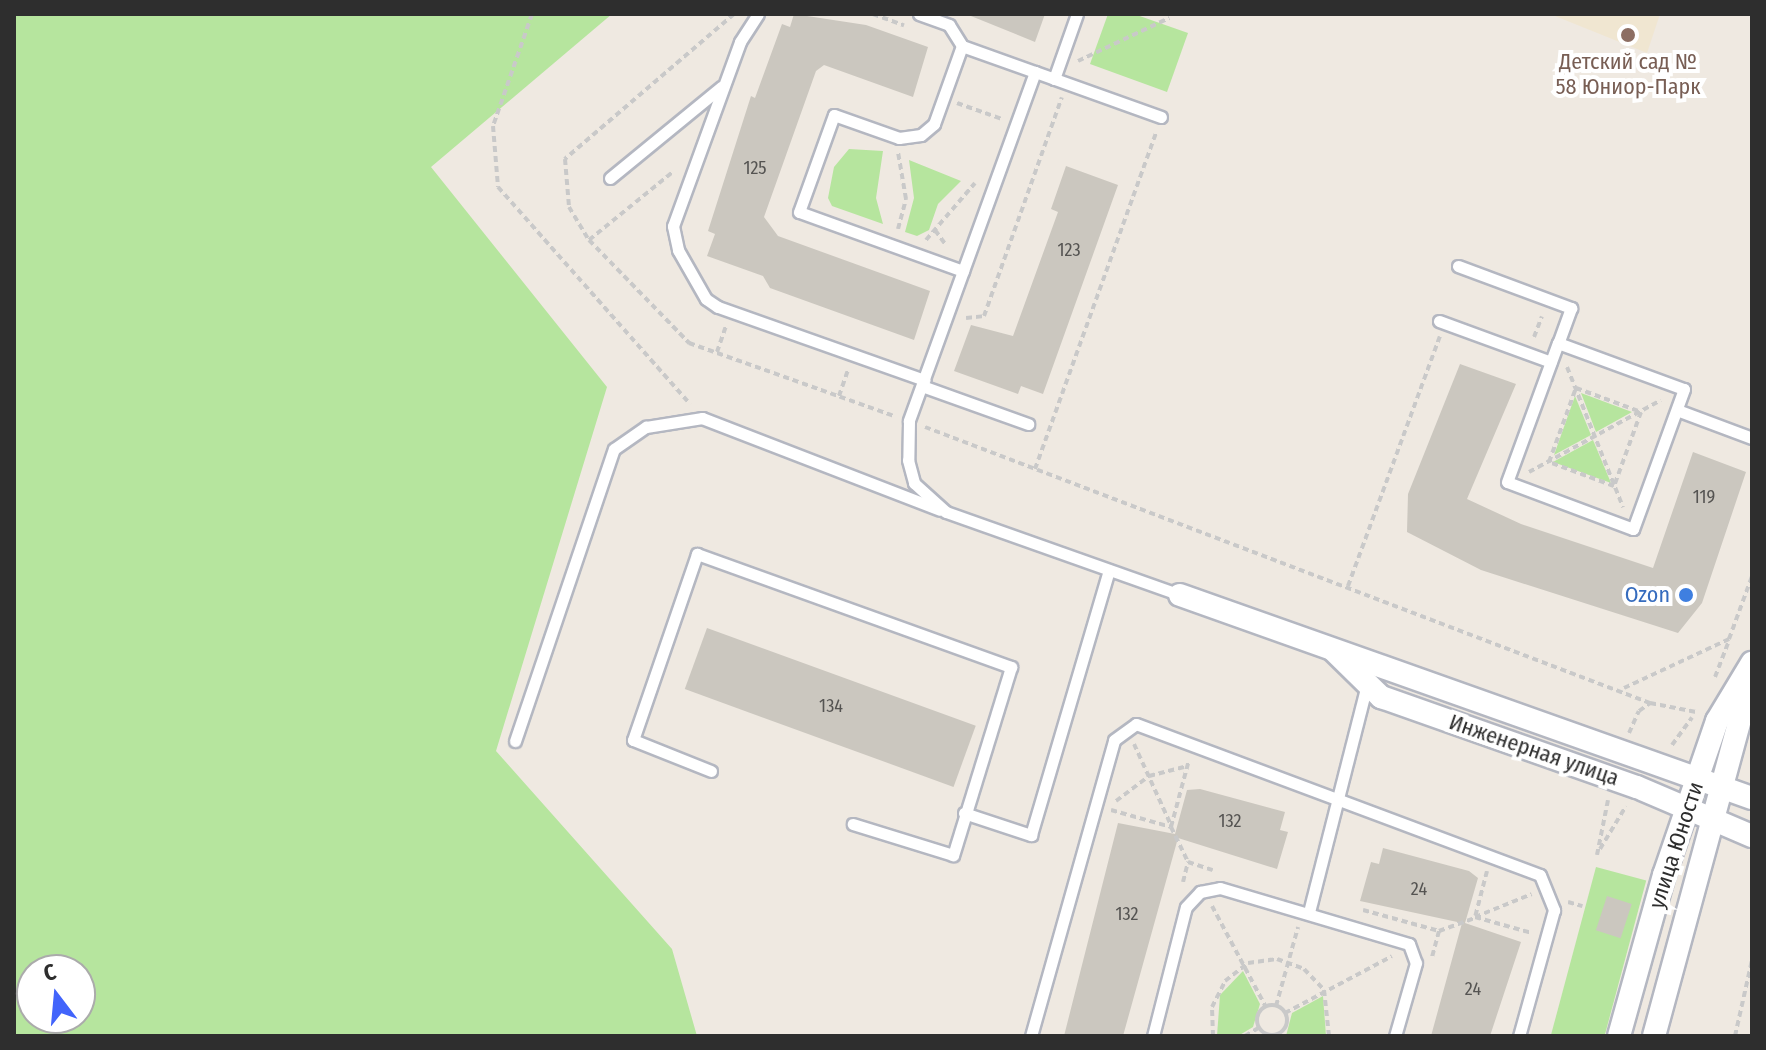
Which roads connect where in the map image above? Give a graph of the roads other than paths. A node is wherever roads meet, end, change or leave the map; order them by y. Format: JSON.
{"nodes":[{"id":1,"x":758,"y":14,"type":"edge"},
{"id":2,"x":919,"y":14,"type":"edge"},
{"id":3,"x":1077,"y":14,"type":"edge"},
{"id":4,"x":951,"y":19,"type":"edge"},
{"id":5,"x":962,"y":46,"type":"junction"},
{"id":6,"x":1035,"y":72,"type":"junction"},
{"id":7,"x":1055,"y":74,"type":"junction"},
{"id":8,"x":724,"y":85,"type":"junction"},
{"id":9,"x":1161,"y":117,"type":"road end"},
{"id":10,"x":610,"y":178,"type":"dead end"},
{"id":11,"x":1458,"y":266,"type":"dead end"},
{"id":12,"x":963,"y":271,"type":"junction"},
{"id":13,"x":1439,"y":321,"type":"dead end"},
{"id":14,"x":1558,"y":344,"type":"junction"},
{"id":15,"x":1551,"y":362,"type":"junction"},
{"id":16,"x":923,"y":383,"type":"junction"},
{"id":17,"x":1677,"y":410,"type":"junction"},
{"id":18,"x":1028,"y":424,"type":"dead end"},
{"id":19,"x":1752,"y":438,"type":"edge"},
{"id":20,"x":946,"y":512,"type":"junction"},
{"id":21,"x":1109,"y":570,"type":"junction"},
{"id":22,"x":1180,"y":595,"type":"joint"},
{"id":23,"x":1331,"y":646,"type":"junction"},
{"id":24,"x":1752,"y":663,"type":"edge"},
{"id":25,"x":1752,"y":679,"type":"edge"},
{"id":26,"x":1366,"y":688,"type":"junction"},
{"id":27,"x":515,"y":741,"type":"dead end"},
{"id":28,"x":711,"y":771,"type":"dead end"},
{"id":29,"x":1697,"y":778,"type":"junction"},
{"id":30,"x":1721,"y":787,"type":"junction"},
{"id":31,"x":1338,"y":796,"type":"junction"},
{"id":32,"x":1752,"y":798,"type":"edge"},
{"id":33,"x":1687,"y":808,"type":"junction"},
{"id":34,"x":964,"y":813,"type":"junction"},
{"id":35,"x":1713,"y":819,"type":"junction"},
{"id":36,"x":853,"y":824,"type":"dead end"},
{"id":37,"x":1752,"y":836,"type":"edge"},
{"id":38,"x":1306,"y":912,"type":"junction"},
{"id":39,"x":1031,"y":1036,"type":"edge"},
{"id":40,"x":1153,"y":1036,"type":"edge"},
{"id":41,"x":1395,"y":1036,"type":"edge"},
{"id":42,"x":1519,"y":1036,"type":"edge"},
{"id":43,"x":1619,"y":1036,"type":"edge"},
{"id":44,"x":1654,"y":1036,"type":"edge"}],
"edges":[{"from":1,"to":8,"type":"lane"},
{"from":2,"to":4,"type":"lane"},
{"from":3,"to":7,"type":"lane"},
{"from":4,"to":5,"type":"lane"},
{"from":5,"to":6,"type":"lane"},
{"from":5,"to":12,"type":"lane"},
{"from":6,"to":7,"type":"lane"},
{"from":6,"to":12,"type":"lane"},
{"from":7,"to":9,"type":"lane"},
{"from":8,"to":10,"type":"lane"},
{"from":8,"to":16,"type":"lane"},
{"from":11,"to":14,"type":"lane"},
{"from":12,"to":16,"type":"lane"},
{"from":13,"to":15,"type":"lane"},
{"from":14,"to":15,"type":"lane"},
{"from":14,"to":17,"type":"lane"},
{"from":15,"to":17,"type":"lane"},
{"from":16,"to":18,"type":"lane"},
{"from":16,"to":20,"type":"lane"},
{"from":17,"to":19,"type":"lane"},
{"from":20,"to":21,"type":"lane"},
{"from":20,"to":27,"type":"lane"},
{"from":21,"to":22,"type":"lane"},
{"from":21,"to":34,"type":"lane"},
{"from":22,"to":23,"type":"street","name":"Инженерная улица"},
{"from":23,"to":26,"type":"street","name":"Инженерная улица"},
{"from":23,"to":29,"type":"street","name":"Инженерная улица"},
{"from":24,"to":29,"type":"street","name":"улица Юности"},
{"from":25,"to":30,"type":"street","name":"улица Юности"},
{"from":26,"to":31,"type":"lane"},
{"from":26,"to":33,"type":"street","name":"Инженерная улица"},
{"from":28,"to":34,"type":"lane"},
{"from":29,"to":30,"type":"street","name":"Инженерная улица"},
{"from":29,"to":33,"type":"street","name":"улица Юности"},
{"from":30,"to":32,"type":"street","name":"Инженерная улица"},
{"from":30,"to":35,"type":"street","name":"улица Юности"},
{"from":31,"to":38,"type":"lane"},
{"from":31,"to":39,"type":"lane"},
{"from":31,"to":42,"type":"lane"},
{"from":33,"to":35,"type":"street","name":"Инженерная улица"},
{"from":33,"to":43,"type":"street","name":"улица Юности"},
{"from":34,"to":36,"type":"lane"},
{"from":35,"to":37,"type":"street","name":"Инженерная улица"},
{"from":35,"to":44,"type":"street","name":"улица Юности"},
{"from":38,"to":40,"type":"lane"},
{"from":38,"to":41,"type":"lane"}]}
